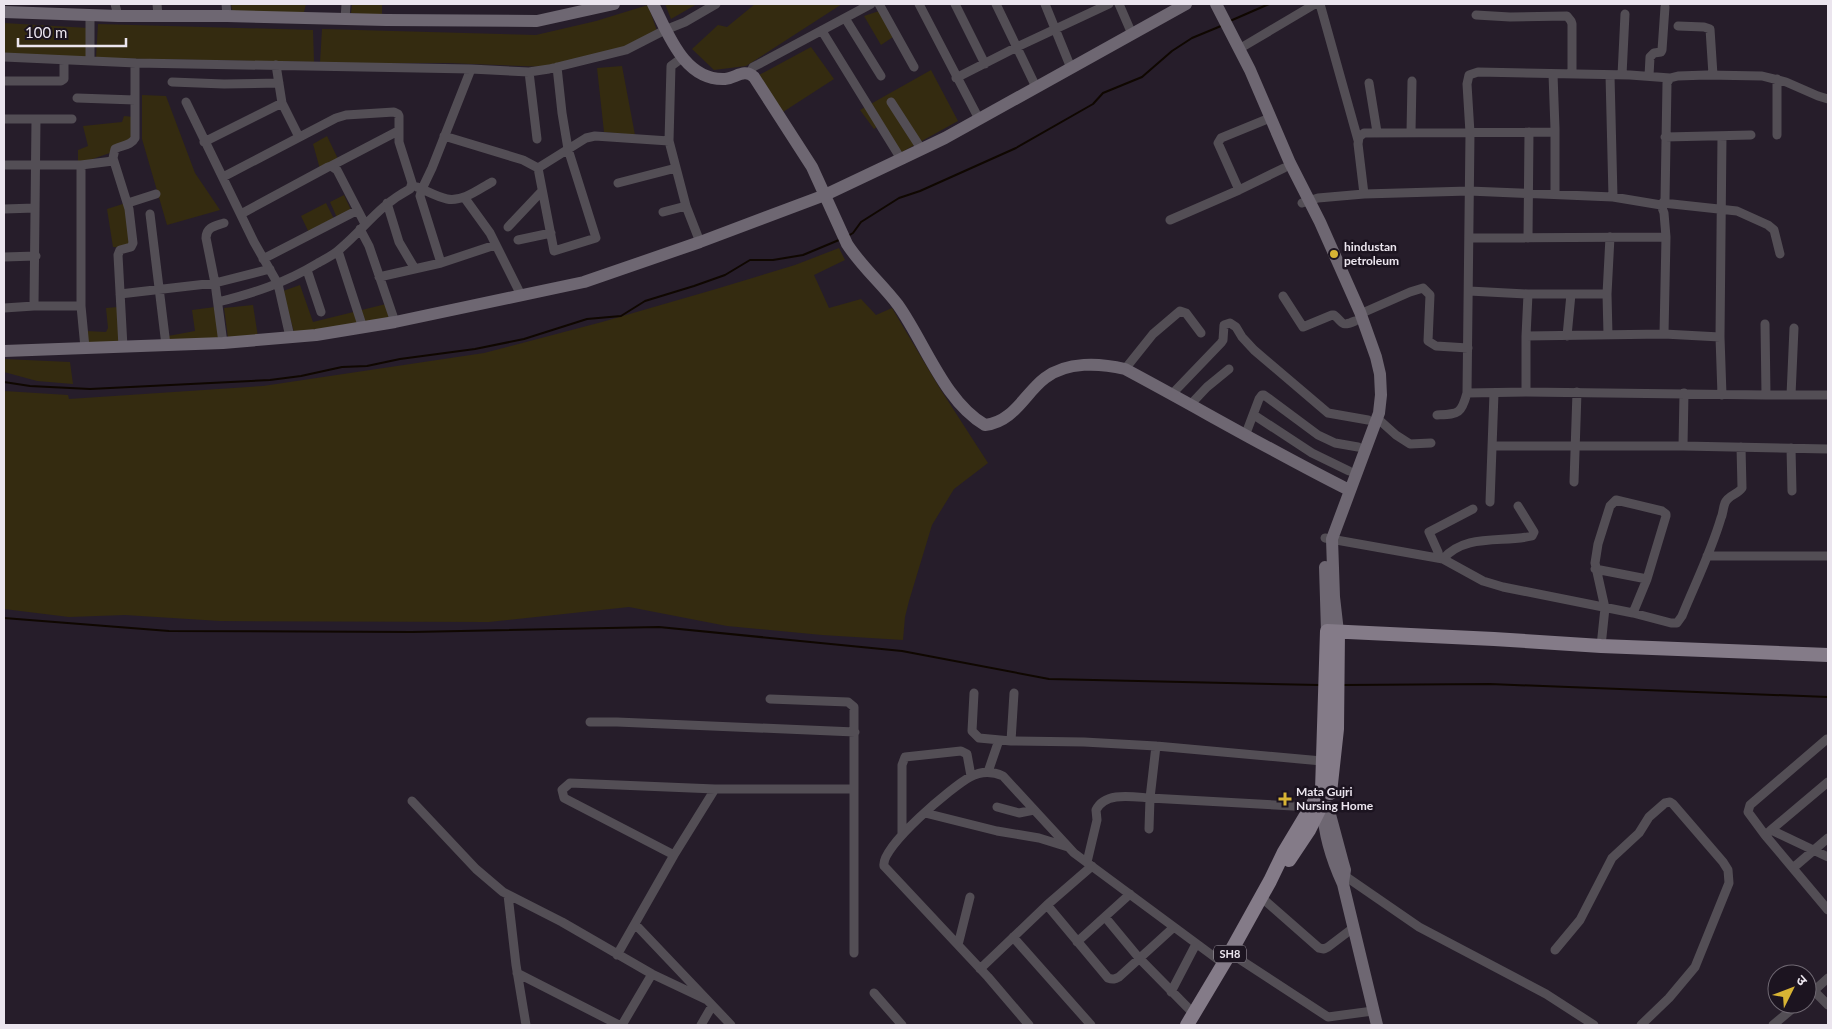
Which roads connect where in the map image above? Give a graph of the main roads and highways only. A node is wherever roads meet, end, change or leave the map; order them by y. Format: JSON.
{"nodes":[{"id":1,"x":614,"y":4,"type":"edge"},
{"id":2,"x":653,"y":4,"type":"edge"},
{"id":3,"x":1186,"y":4,"type":"edge"},
{"id":4,"x":1213,"y":6,"type":"edge"},
{"id":5,"x":1168,"y":8,"type":"edge"},
{"id":6,"x":117,"y":10,"type":"edge"},
{"id":7,"x":157,"y":10,"type":"edge"},
{"id":8,"x":226,"y":10,"type":"edge"},
{"id":9,"x":4,"y":12,"type":"edge"},
{"id":10,"x":1228,"y":34,"type":"junction"},
{"id":11,"x":827,"y":200,"type":"junction"},
{"id":12,"x":1305,"y":202,"type":"junction"},
{"id":13,"x":4,"y":351,"type":"edge"},
{"id":14,"x":1373,"y":419,"type":"junction"},
{"id":15,"x":1346,"y":488,"type":"junction"},
{"id":16,"x":1332,"y":632,"type":"junction"},
{"id":17,"x":1828,"y":655,"type":"edge"},
{"id":18,"x":1331,"y":706,"type":"junction"},
{"id":19,"x":1321,"y":802,"type":"junction"},
{"id":20,"x":1190,"y":1020,"type":"edge"},
{"id":21,"x":1377,"y":1025,"type":"edge"}],
"edges":[{"from":1,"to":8,"type":"main road"},
{"from":2,"to":11,"type":"main road"},
{"from":3,"to":5,"type":"main road"},
{"from":4,"to":10,"type":"main road"},
{"from":5,"to":11,"type":"main road"},
{"from":6,"to":7,"type":"main road"},
{"from":6,"to":9,"type":"main road"},
{"from":7,"to":8,"type":"main road"},
{"from":10,"to":12,"type":"main road"},
{"from":10,"to":12,"type":"main road"},
{"from":11,"to":13,"type":"main road"},
{"from":11,"to":15,"type":"main road"},
{"from":12,"to":14,"type":"main road"},
{"from":14,"to":15,"type":"main road"},
{"from":14,"to":15,"type":"main road"},
{"from":15,"to":16,"type":"main road"},
{"from":16,"to":17,"type":"main road"},
{"from":16,"to":18,"type":"main road"},
{"from":18,"to":19,"type":"main road"},
{"from":18,"to":19,"type":"main road"},
{"from":19,"to":20,"type":"main road","number":"SH8"},
{"from":19,"to":21,"type":"main road"}]}
